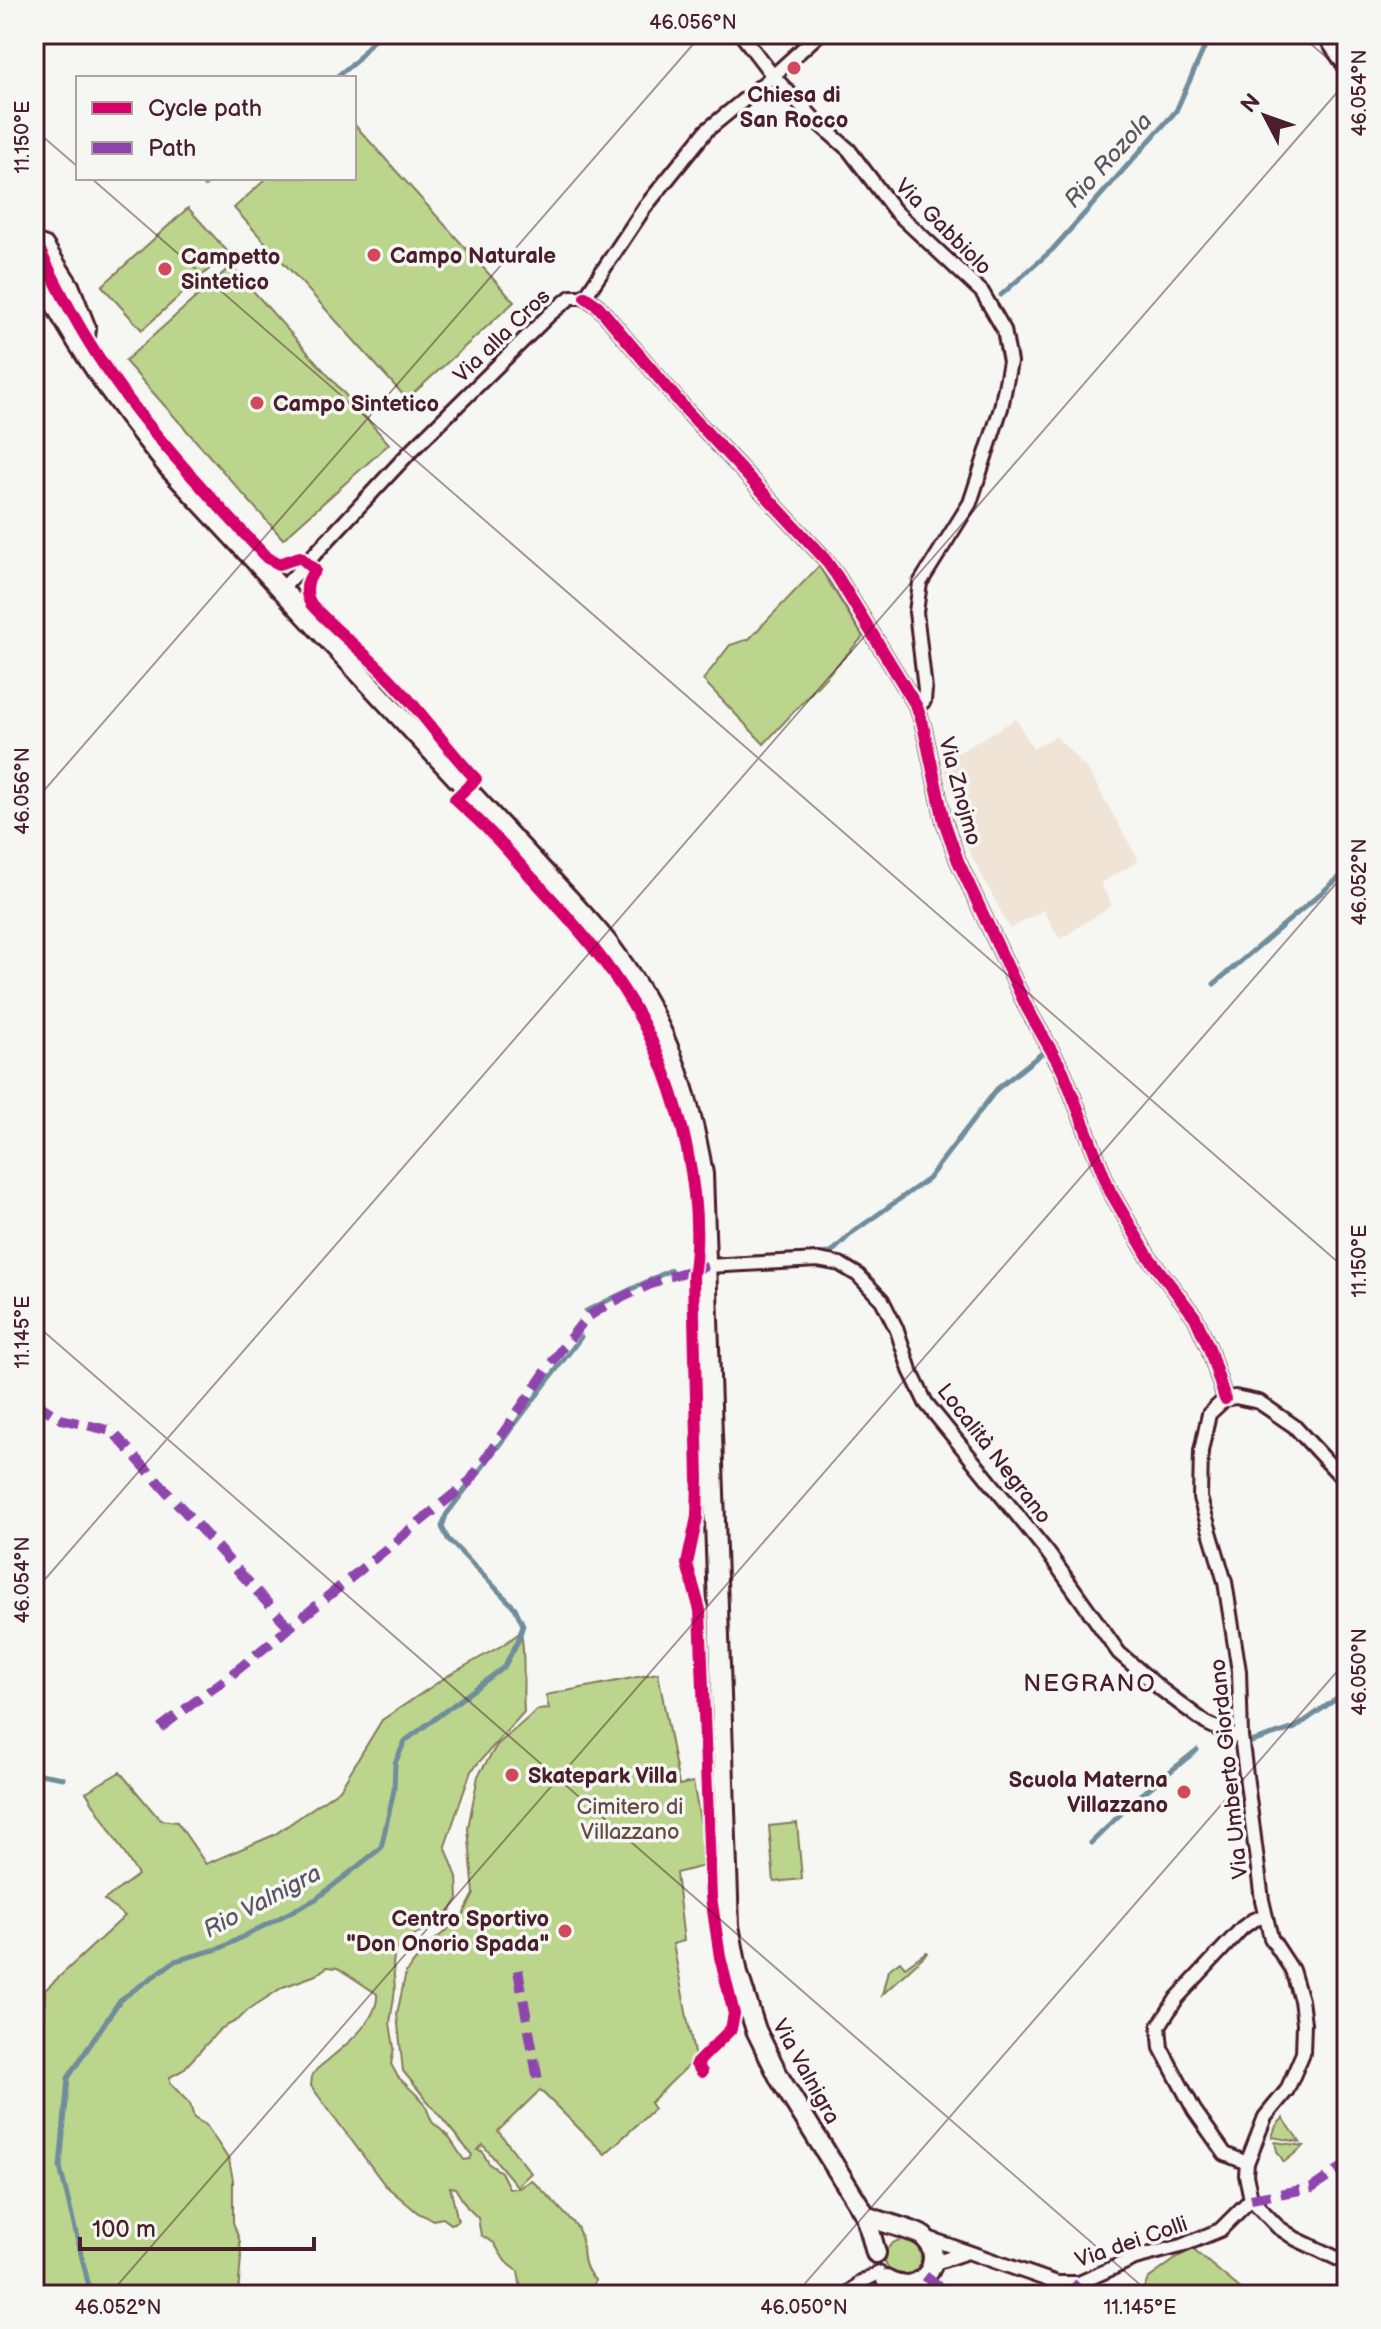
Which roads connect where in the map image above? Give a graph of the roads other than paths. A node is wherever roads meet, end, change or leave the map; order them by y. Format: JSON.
{"nodes":[{"id":1,"x":741,"y":34,"type":"edge"},
{"id":2,"x":819,"y":34,"type":"edge"},
{"id":3,"x":1328,"y":34,"type":"edge"},
{"id":4,"x":1347,"y":70,"type":"edge"},
{"id":5,"x":773,"y":76,"type":"junction"},
{"id":6,"x":34,"y":240,"type":"edge"},
{"id":7,"x":34,"y":264,"type":"edge"},
{"id":8,"x":585,"y":297,"type":"junction"},
{"id":9,"x":86,"y":358,"type":"junction"},
{"id":10,"x":281,"y":590,"type":"junction"},
{"id":11,"x":917,"y":707,"type":"junction"},
{"id":12,"x":707,"y":1266,"type":"junction"},
{"id":13,"x":1230,"y":1398,"type":"junction"},
{"id":14,"x":1347,"y":1483,"type":"edge"},
{"id":15,"x":1241,"y":1736,"type":"junction"},
{"id":16,"x":1265,"y":1916,"type":"junction"},
{"id":17,"x":1247,"y":2163,"type":"junction"},
{"id":18,"x":1251,"y":2199,"type":"junction"},
{"id":19,"x":866,"y":2216,"type":"junction"},
{"id":20,"x":912,"y":2232,"type":"junction"},
{"id":21,"x":967,"y":2252,"type":"junction"},
{"id":22,"x":876,"y":2253,"type":"junction"},
{"id":23,"x":1347,"y":2263,"type":"edge"},
{"id":24,"x":932,"y":2264,"type":"junction"},
{"id":25,"x":882,"y":2277,"type":"junction"},
{"id":26,"x":916,"y":2289,"type":"edge"},
{"id":27,"x":848,"y":2295,"type":"edge"},
{"id":28,"x":898,"y":2295,"type":"edge"}],
"edges":[{"from":1,"to":5,"type":"street","name":"Via Gabbiolo"},
{"from":2,"to":5,"type":"street","name":"Via alla Cros"},
{"from":3,"to":4,"type":"street"},
{"from":5,"to":8,"type":"street","name":"Via alla Cros"},
{"from":5,"to":11,"type":"street","name":"Via Gabbiolo"},
{"from":6,"to":9,"type":"street"},
{"from":7,"to":9,"type":"main road","name":"Via Valnigra"},
{"from":8,"to":10,"type":"street","name":"Via alla Cros"},
{"from":8,"to":11,"type":"street","name":"Via Znojmo"},
{"from":9,"to":10,"type":"main road","name":"Via Valnigra"},
{"from":10,"to":12,"type":"main road","name":"Via Valnigra"},
{"from":11,"to":13,"type":"street","name":"Via Znojmo"},
{"from":12,"to":15,"type":"street","name":"Località Negrano"},
{"from":12,"to":19,"type":"main road","name":"Via Valnigra"},
{"from":13,"to":14,"type":"street"},
{"from":13,"to":15,"type":"street","name":"Via Umberto Giordano"},
{"from":15,"to":16,"type":"street","name":"Via Umberto Giordano"},
{"from":16,"to":17,"type":"street","name":"Via Umberto Giordano"},
{"from":16,"to":17,"type":"street"},
{"from":17,"to":18,"type":"street"},
{"from":18,"to":21,"type":"street","name":"Via dei Colli"},
{"from":18,"to":23,"type":"street"},
{"from":19,"to":20,"type":"main road"},
{"from":19,"to":22,"type":"main road","name":"Via Valnigra"},
{"from":20,"to":21,"type":"street","name":"Via dei Colli"},
{"from":20,"to":22,"type":"main road"},
{"from":20,"to":24,"type":"main road"},
{"from":21,"to":24,"type":"street"},
{"from":22,"to":25,"type":"main road"},
{"from":24,"to":26,"type":"main road"},
{"from":25,"to":26,"type":"main road"},
{"from":25,"to":27,"type":"street"},
{"from":25,"to":28,"type":"main road"}]}
